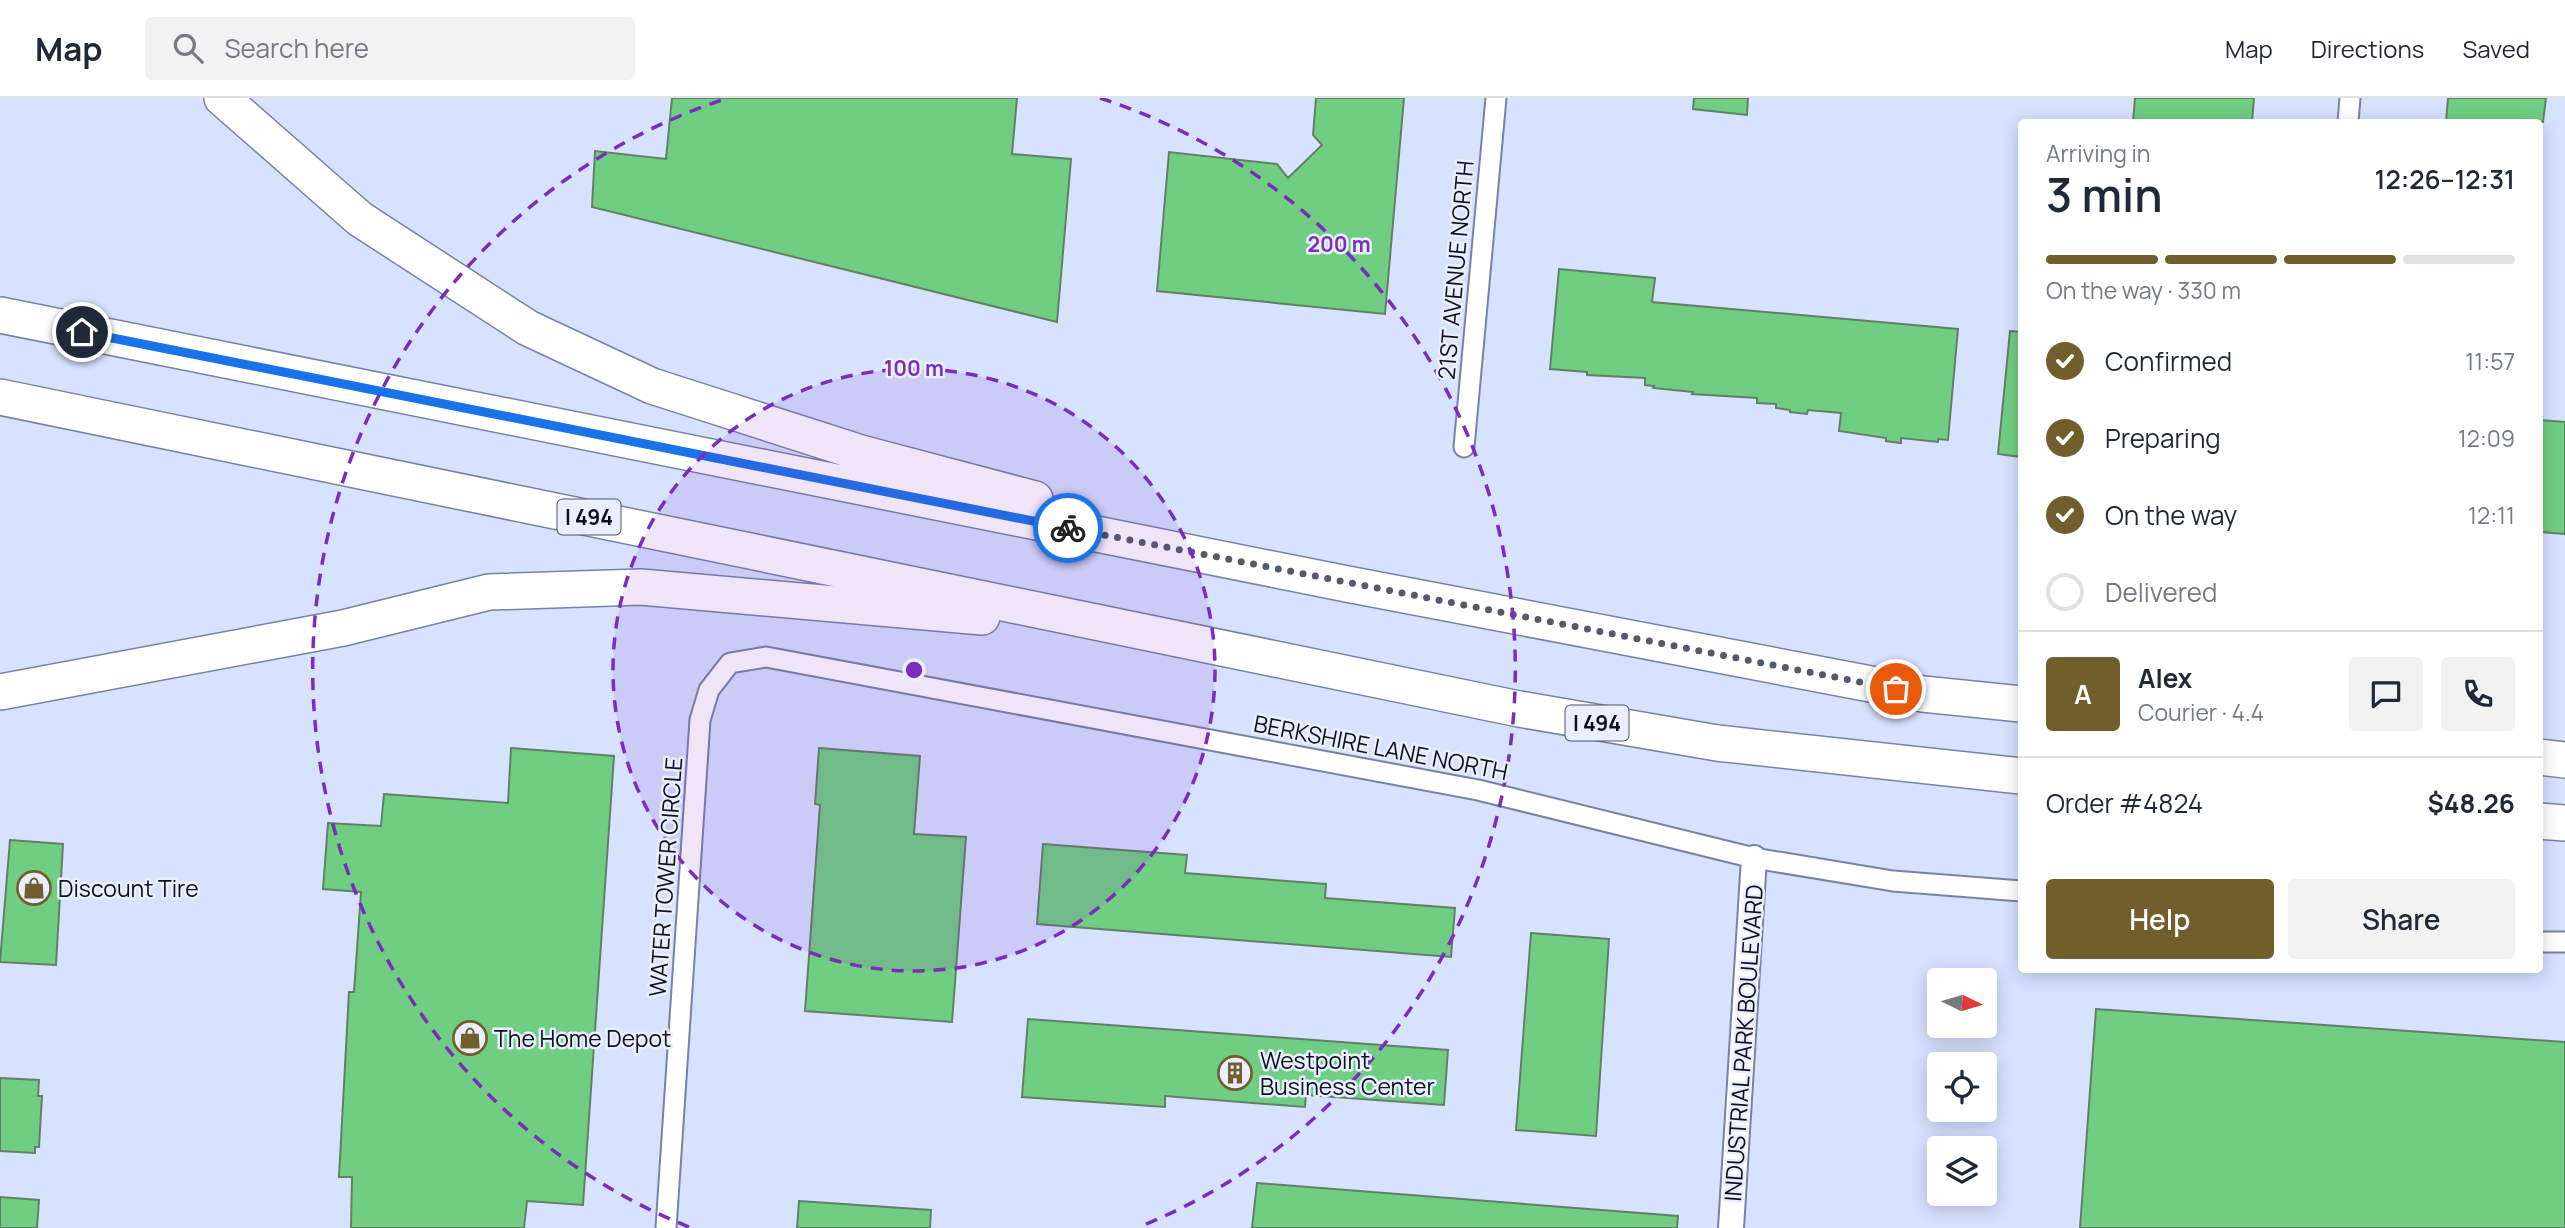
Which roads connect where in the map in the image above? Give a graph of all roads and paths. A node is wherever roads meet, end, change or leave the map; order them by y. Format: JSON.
{"nodes":[{"id":1,"x":222,"y":98,"type":"edge"},
{"id":2,"x":1496,"y":98,"type":"edge"},
{"id":3,"x":2350,"y":98,"type":"edge"},
{"id":4,"x":2348,"y":119,"type":"edge"},
{"id":5,"x":0,"y":316,"type":"edge"},
{"id":6,"x":0,"y":397,"type":"edge"},
{"id":7,"x":1464,"y":447,"type":"dead end"},
{"id":8,"x":1148,"y":543,"type":"junction"},
{"id":9,"x":1178,"y":639,"type":"junction"},
{"id":10,"x":730,"y":663,"type":"joint"},
{"id":11,"x":0,"y":692,"type":"edge"},
{"id":12,"x":2018,"y":704,"type":"edge"},
{"id":13,"x":2543,"y":757,"type":"edge"},
{"id":14,"x":2565,"y":760,"type":"edge"},
{"id":15,"x":2018,"y":776,"type":"edge"},
{"id":16,"x":2543,"y":821,"type":"edge"},
{"id":17,"x":2565,"y":823,"type":"edge"},
{"id":18,"x":1754,"y":858,"type":"junction"},
{"id":19,"x":2018,"y":891,"type":"edge"},
{"id":20,"x":2543,"y":942,"type":"edge"},
{"id":21,"x":2565,"y":942,"type":"edge"},
{"id":22,"x":666,"y":1228,"type":"edge"},
{"id":23,"x":1731,"y":1228,"type":"edge"}],
"edges":[{"from":1,"to":8,"type":"highway"},
{"from":2,"to":7,"type":"street","name":"21ST AVENUE NORTH"},
{"from":3,"to":4,"type":"street"},
{"from":5,"to":8,"type":"highway"},
{"from":6,"to":9,"type":"highway","number":"I 494"},
{"from":8,"to":12,"type":"highway"},
{"from":9,"to":11,"type":"highway"},
{"from":9,"to":15,"type":"highway","number":"I 494"},
{"from":10,"to":18,"type":"street","name":"BERKSHIRE LANE NORTH"},
{"from":10,"to":22,"type":"street","name":"WATER TOWER CIRCLE"},
{"from":13,"to":14,"type":"highway"},
{"from":16,"to":17,"type":"highway"},
{"from":18,"to":19,"type":"street","name":"BERKSHIRE LANE NORTH"},
{"from":18,"to":23,"type":"street","name":"INDUSTRIAL PARK BOULEVARD"},
{"from":20,"to":21,"type":"street"}]}
